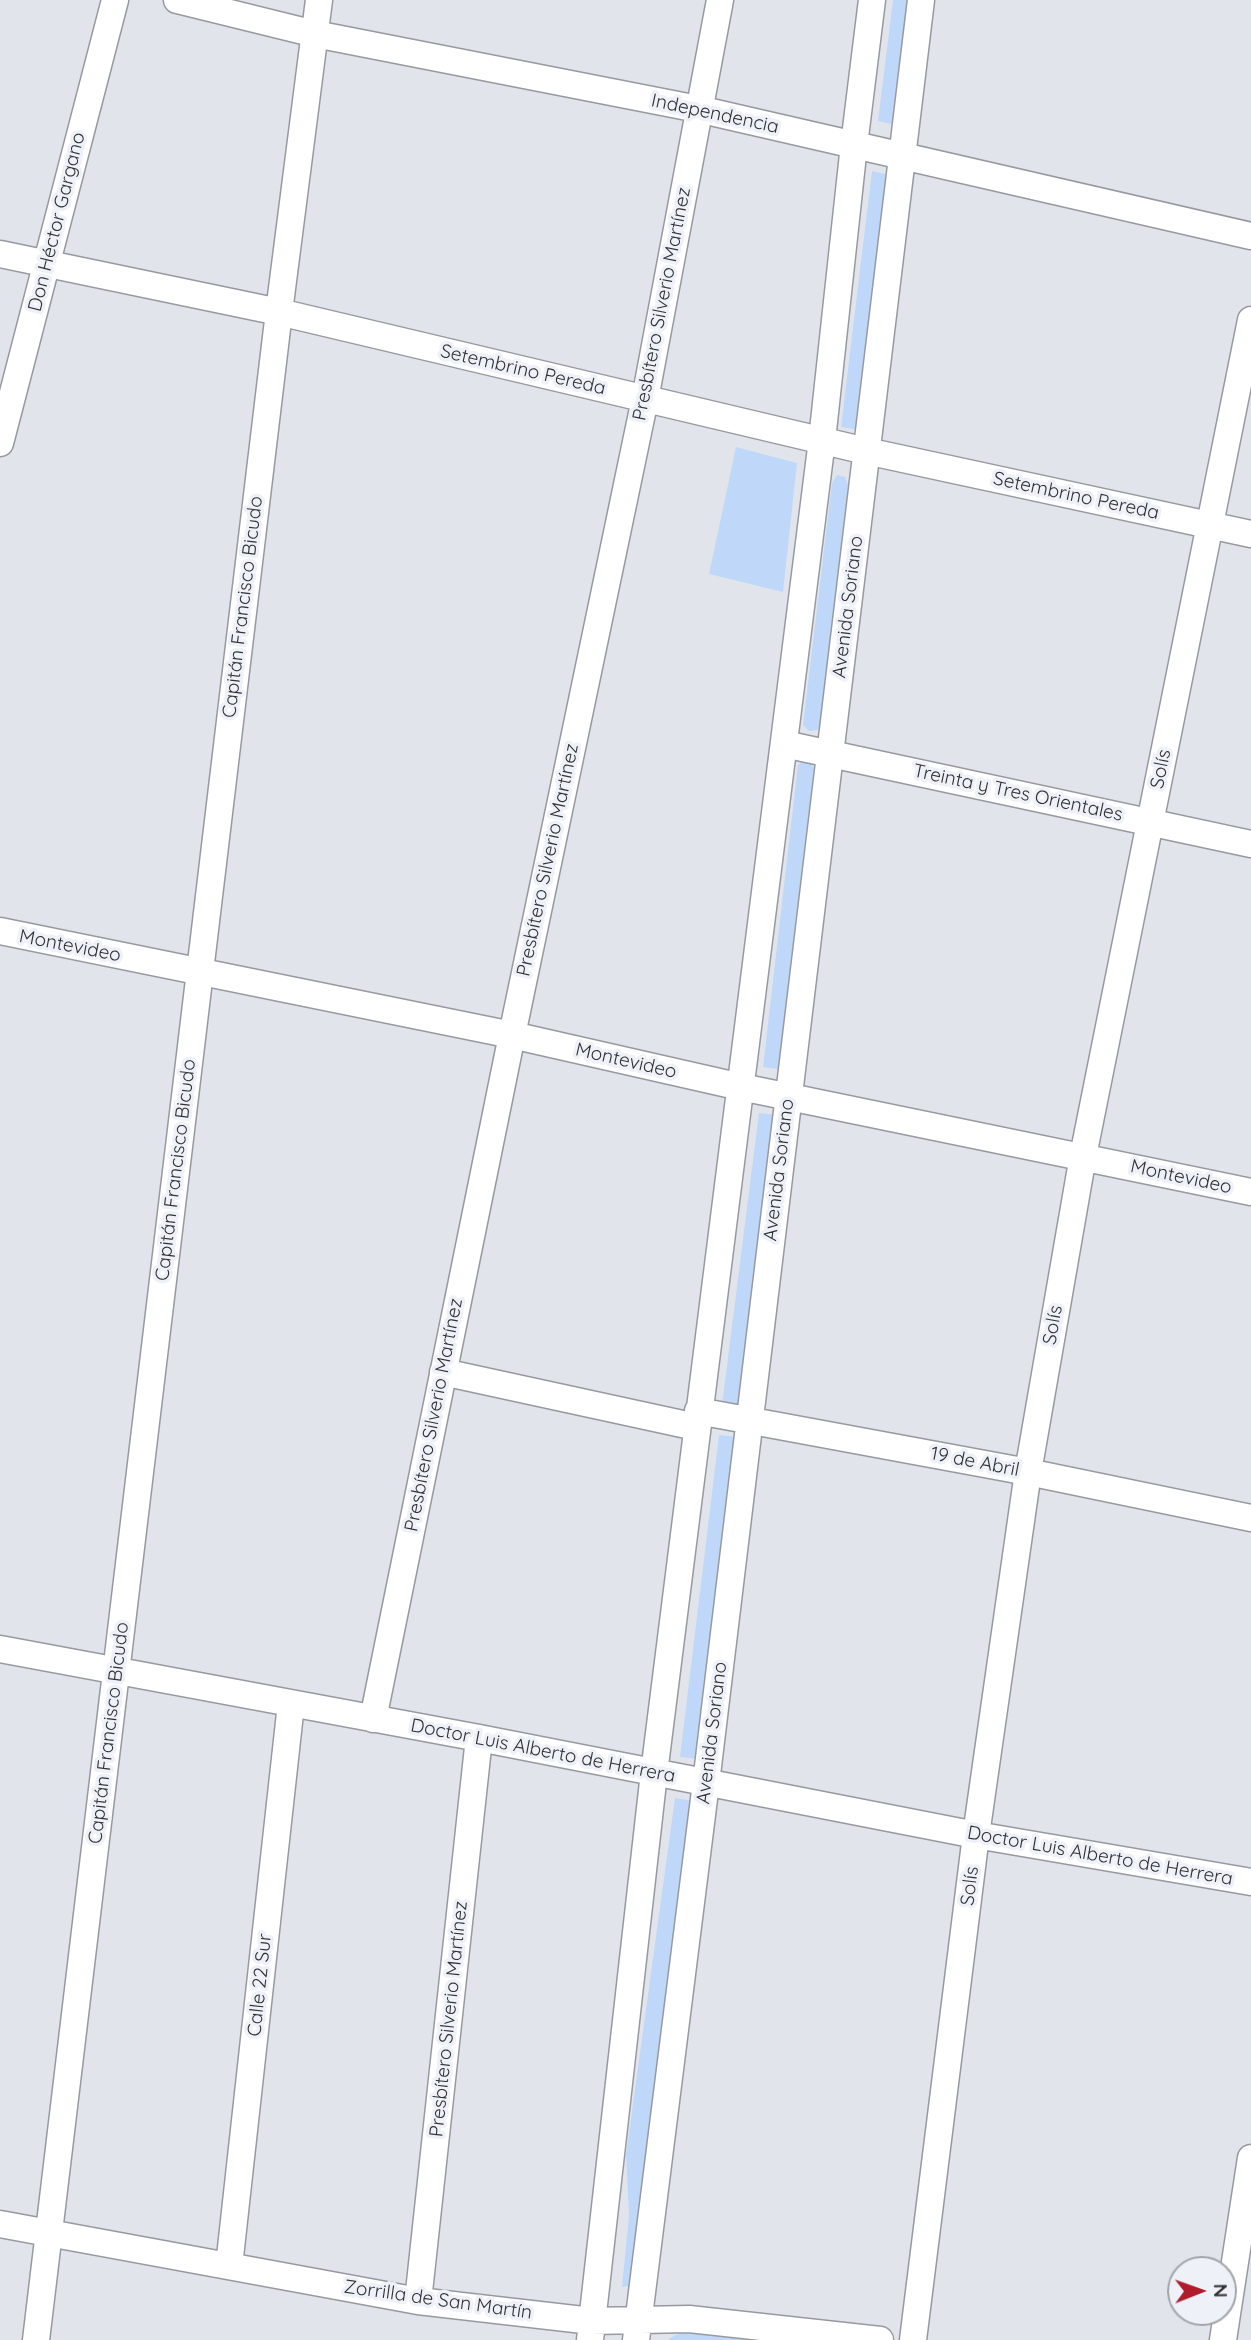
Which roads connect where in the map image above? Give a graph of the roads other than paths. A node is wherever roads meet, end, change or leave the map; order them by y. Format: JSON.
{"nodes":[{"id":1,"x":115,"y":0,"type":"edge"},
{"id":2,"x":177,"y":0,"type":"edge"},
{"id":3,"x":319,"y":0,"type":"edge"},
{"id":4,"x":720,"y":0,"type":"edge"},
{"id":5,"x":872,"y":0,"type":"edge"},
{"id":6,"x":921,"y":0,"type":"edge"},
{"id":7,"x":315,"y":34,"type":"junction"},
{"id":8,"x":698,"y":109,"type":"junction"},
{"id":9,"x":854,"y":145,"type":"junction"},
{"id":10,"x":903,"y":156,"type":"junction"},
{"id":11,"x":1251,"y":236,"type":"edge"},
{"id":12,"x":0,"y":254,"type":"edge"},
{"id":13,"x":47,"y":263,"type":"junction"},
{"id":14,"x":279,"y":312,"type":"junction"},
{"id":15,"x":1251,"y":320,"type":"edge"},
{"id":16,"x":645,"y":399,"type":"junction"},
{"id":17,"x":822,"y":440,"type":"junction"},
{"id":18,"x":0,"y":443,"type":"edge"},
{"id":19,"x":866,"y":451,"type":"junction"},
{"id":20,"x":1209,"y":524,"type":"junction"},
{"id":21,"x":1251,"y":534,"type":"edge"},
{"id":22,"x":784,"y":744,"type":"junction"},
{"id":23,"x":830,"y":754,"type":"junction"},
{"id":24,"x":1150,"y":821,"type":"junction"},
{"id":25,"x":1251,"y":844,"type":"edge"},
{"id":26,"x":0,"y":931,"type":"edge"},
{"id":27,"x":199,"y":972,"type":"junction"},
{"id":28,"x":512,"y":1035,"type":"junction"},
{"id":29,"x":741,"y":1087,"type":"junction"},
{"id":30,"x":788,"y":1096,"type":"junction"},
{"id":31,"x":1083,"y":1156,"type":"junction"},
{"id":32,"x":1251,"y":1192,"type":"edge"},
{"id":33,"x":443,"y":1372,"type":"junction"},
{"id":34,"x":697,"y":1419,"type":"junction"},
{"id":35,"x":749,"y":1420,"type":"junction"},
{"id":36,"x":1028,"y":1472,"type":"junction"},
{"id":37,"x":1251,"y":1518,"type":"edge"},
{"id":38,"x":0,"y":1649,"type":"edge"},
{"id":39,"x":116,"y":1672,"type":"junction"},
{"id":40,"x":291,"y":1704,"type":"junction"},
{"id":41,"x":373,"y":1719,"type":"junction"},
{"id":42,"x":479,"y":1738,"type":"junction"},
{"id":43,"x":654,"y":1773,"type":"junction"},
{"id":44,"x":706,"y":1783,"type":"junction"},
{"id":45,"x":976,"y":1835,"type":"junction"},
{"id":46,"x":1251,"y":1882,"type":"edge"},
{"id":47,"x":1251,"y":2158,"type":"edge"},
{"id":48,"x":0,"y":2224,"type":"edge"},
{"id":49,"x":48,"y":2233,"type":"junction"},
{"id":50,"x":229,"y":2266,"type":"junction"},
{"id":51,"x":418,"y":2301,"type":"junction"},
{"id":52,"x":637,"y":2330,"type":"edge"},
{"id":53,"x":591,"y":2331,"type":"edge"},
{"id":54,"x":36,"y":2340,"type":"edge"},
{"id":55,"x":880,"y":2340,"type":"edge"},
{"id":56,"x":913,"y":2340,"type":"edge"},
{"id":57,"x":1223,"y":2340,"type":"edge"}],
"edges":[{"from":1,"to":13,"type":"street","name":"Don Héctor Gargano"},
{"from":2,"to":7,"type":"street","name":"Independencia"},
{"from":3,"to":7,"type":"street","name":"Capitán Francisco Bicudo"},
{"from":4,"to":8,"type":"street","name":"Presbítero Silverio Martínez"},
{"from":5,"to":9,"type":"street"},
{"from":6,"to":10,"type":"street","name":"Avenida Soriano"},
{"from":7,"to":8,"type":"street","name":"Independencia"},
{"from":7,"to":14,"type":"street","name":"Capitán Francisco Bicudo"},
{"from":8,"to":9,"type":"street","name":"Independencia"},
{"from":8,"to":16,"type":"street","name":"Presbítero Silverio Martínez"},
{"from":9,"to":10,"type":"street","name":"Independencia"},
{"from":9,"to":17,"type":"street"},
{"from":10,"to":11,"type":"street","name":"Independencia"},
{"from":10,"to":19,"type":"street","name":"Avenida Soriano"},
{"from":12,"to":13,"type":"street","name":"Setembrino Pereda"},
{"from":13,"to":14,"type":"street","name":"Setembrino Pereda"},
{"from":13,"to":18,"type":"street","name":"Don Héctor Gargano"},
{"from":14,"to":16,"type":"street","name":"Setembrino Pereda"},
{"from":14,"to":27,"type":"street","name":"Capitán Francisco Bicudo"},
{"from":15,"to":20,"type":"street","name":"Solís"},
{"from":16,"to":17,"type":"street","name":"Setembrino Pereda"},
{"from":16,"to":28,"type":"street","name":"Presbítero Silverio Martínez"},
{"from":17,"to":19,"type":"street","name":"Setembrino Pereda"},
{"from":17,"to":22,"type":"street"},
{"from":19,"to":20,"type":"street","name":"Setembrino Pereda"},
{"from":19,"to":23,"type":"street","name":"Avenida Soriano"},
{"from":20,"to":21,"type":"street","name":"Setembrino Pereda"},
{"from":20,"to":24,"type":"street","name":"Solís"},
{"from":22,"to":23,"type":"street","name":"Treinta y Tres Orientales"},
{"from":22,"to":29,"type":"street"},
{"from":23,"to":24,"type":"street","name":"Treinta y Tres Orientales"},
{"from":23,"to":30,"type":"street","name":"Avenida Soriano"},
{"from":24,"to":25,"type":"street","name":"Treinta y Tres Orientales"},
{"from":24,"to":31,"type":"street","name":"Solís"},
{"from":26,"to":27,"type":"street","name":"Montevideo"},
{"from":27,"to":28,"type":"street","name":"Montevideo"},
{"from":27,"to":39,"type":"street","name":"Capitán Francisco Bicudo"},
{"from":28,"to":29,"type":"street","name":"Montevideo"},
{"from":28,"to":33,"type":"street","name":"Presbítero Silverio Martínez"},
{"from":29,"to":30,"type":"street","name":"Montevideo"},
{"from":29,"to":34,"type":"street"},
{"from":30,"to":31,"type":"street","name":"Montevideo"},
{"from":30,"to":35,"type":"street","name":"Avenida Soriano"},
{"from":31,"to":32,"type":"street","name":"Montevideo"},
{"from":31,"to":36,"type":"street","name":"Solís"},
{"from":33,"to":34,"type":"street","name":"19 de Abril"},
{"from":33,"to":41,"type":"street","name":"Presbítero Silverio Martínez"},
{"from":34,"to":35,"type":"street","name":"19 de Abril"},
{"from":34,"to":43,"type":"street"},
{"from":35,"to":36,"type":"street","name":"19 de Abril"},
{"from":35,"to":44,"type":"street","name":"Avenida Soriano"},
{"from":36,"to":37,"type":"street","name":"19 de Abril"},
{"from":36,"to":45,"type":"street","name":"Solís"},
{"from":38,"to":39,"type":"street","name":"Doctor Luis Alberto de Herrera"},
{"from":39,"to":40,"type":"street","name":"Doctor Luis Alberto de Herrera"},
{"from":39,"to":49,"type":"street","name":"Capitán Francisco Bicudo"},
{"from":40,"to":41,"type":"street","name":"Doctor Luis Alberto de Herrera"},
{"from":40,"to":50,"type":"street","name":"Calle 22 Sur"},
{"from":41,"to":42,"type":"street","name":"Doctor Luis Alberto de Herrera"},
{"from":42,"to":43,"type":"street","name":"Doctor Luis Alberto de Herrera"},
{"from":42,"to":51,"type":"street","name":"Presbítero Silverio Martínez"},
{"from":43,"to":44,"type":"street","name":"Doctor Luis Alberto de Herrera"},
{"from":43,"to":53,"type":"street"},
{"from":44,"to":45,"type":"street","name":"Doctor Luis Alberto de Herrera"},
{"from":44,"to":52,"type":"street","name":"Avenida Soriano"},
{"from":45,"to":46,"type":"street","name":"Doctor Luis Alberto de Herrera"},
{"from":45,"to":56,"type":"street","name":"Solís"},
{"from":47,"to":57,"type":"street"},
{"from":48,"to":49,"type":"street","name":"Zorrilla de San Martín"},
{"from":49,"to":50,"type":"street","name":"Zorrilla de San Martín"},
{"from":49,"to":54,"type":"street","name":"Capitán Francisco Bicudo"},
{"from":50,"to":51,"type":"street","name":"Zorrilla de San Martín"},
{"from":51,"to":53,"type":"street","name":"Zorrilla de San Martín"},
{"from":52,"to":53,"type":"street","name":"Zorrilla de San Martín"},
{"from":52,"to":55,"type":"street","name":"Zorrilla de San Martín"}]}
